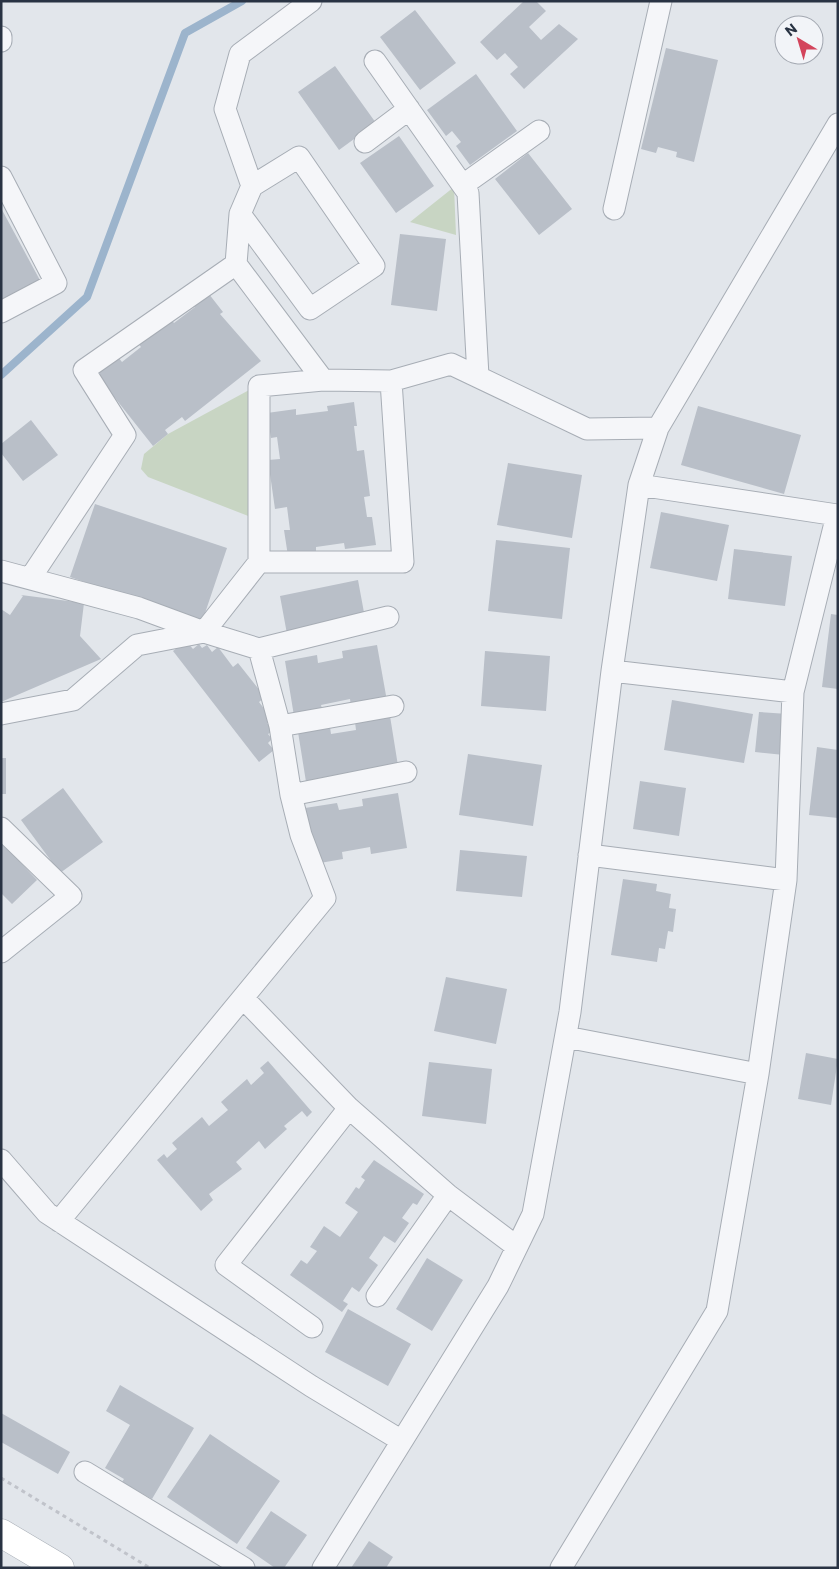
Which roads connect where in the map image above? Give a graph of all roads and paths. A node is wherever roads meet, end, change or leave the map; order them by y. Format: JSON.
{"nodes":[{"id":1,"x":311,"y":1,"type":"edge"},
{"id":2,"x":661,"y":1,"type":"edge"},
{"id":3,"x":375,"y":61,"type":"dead end"},
{"id":4,"x":410,"y":109,"type":"junction"},
{"id":5,"x":838,"y":124,"type":"edge"},
{"id":6,"x":539,"y":131,"type":"dead end"},
{"id":7,"x":365,"y":142,"type":"dead end"},
{"id":8,"x":1,"y":178,"type":"edge"},
{"id":9,"x":463,"y":185,"type":"junction"},
{"id":10,"x":252,"y":186,"type":"junction"},
{"id":11,"x":614,"y":209,"type":"dead end"},
{"id":12,"x":240,"y":214,"type":"junction"},
{"id":13,"x":236,"y":264,"type":"junction"},
{"id":14,"x":1,"y":312,"type":"edge"},
{"id":15,"x":478,"y":376,"type":"junction"},
{"id":16,"x":324,"y":380,"type":"junction"},
{"id":17,"x":391,"y":381,"type":"junction"},
{"id":18,"x":658,"y":428,"type":"junction"},
{"id":19,"x":639,"y":485,"type":"junction"},
{"id":20,"x":258,"y":562,"type":"junction"},
{"id":21,"x":1,"y":571,"type":"edge"},
{"id":22,"x":31,"y":577,"type":"junction"},
{"id":23,"x":388,"y":617,"type":"dead end"},
{"id":24,"x":204,"y":632,"type":"junction"},
{"id":25,"x":260,"y":649,"type":"junction"},
{"id":26,"x":612,"y":671,"type":"junction"},
{"id":27,"x":793,"y":692,"type":"junction"},
{"id":28,"x":393,"y":706,"type":"dead end"},
{"id":29,"x":1,"y":714,"type":"edge"},
{"id":30,"x":280,"y":726,"type":"junction"},
{"id":31,"x":406,"y":772,"type":"dead end"},
{"id":32,"x":291,"y":795,"type":"junction"},
{"id":33,"x":1,"y":828,"type":"edge"},
{"id":34,"x":589,"y":855,"type":"junction"},
{"id":35,"x":786,"y":880,"type":"junction"},
{"id":36,"x":1,"y":952,"type":"edge"},
{"id":37,"x":244,"y":999,"type":"junction"},
{"id":38,"x":566,"y":1037,"type":"junction"},
{"id":39,"x":758,"y":1074,"type":"junction"},
{"id":40,"x":349,"y":1108,"type":"junction"},
{"id":41,"x":1,"y":1160,"type":"edge"},
{"id":42,"x":448,"y":1195,"type":"junction"},
{"id":43,"x":60,"y":1221,"type":"junction"},
{"id":44,"x":517,"y":1248,"type":"junction"},
{"id":45,"x":377,"y":1296,"type":"dead end"},
{"id":46,"x":312,"y":1327,"type":"dead end"},
{"id":47,"x":402,"y":1441,"type":"junction"},
{"id":48,"x":85,"y":1472,"type":"dead end"},
{"id":49,"x":1,"y":1478,"type":"edge"},
{"id":50,"x":1,"y":1533,"type":"edge"},
{"id":51,"x":60,"y":1568,"type":"edge"},
{"id":52,"x":150,"y":1568,"type":"edge"},
{"id":53,"x":244,"y":1568,"type":"edge"},
{"id":54,"x":323,"y":1568,"type":"edge"},
{"id":55,"x":561,"y":1568,"type":"edge"}],
"edges":[{"from":1,"to":10,"type":"street"},
{"from":2,"to":11,"type":"street"},
{"from":3,"to":4,"type":"street"},
{"from":4,"to":7,"type":"street"},
{"from":4,"to":9,"type":"street"},
{"from":5,"to":18,"type":"street"},
{"from":6,"to":9,"type":"street"},
{"from":8,"to":14,"type":"street"},
{"from":9,"to":15,"type":"street"},
{"from":10,"to":12,"type":"street"},
{"from":10,"to":12,"type":"street"},
{"from":12,"to":13,"type":"street"},
{"from":13,"to":16,"type":"street"},
{"from":13,"to":22,"type":"street"},
{"from":15,"to":17,"type":"street"},
{"from":15,"to":18,"type":"street"},
{"from":16,"to":17,"type":"street"},
{"from":16,"to":20,"type":"street"},
{"from":17,"to":20,"type":"street"},
{"from":18,"to":19,"type":"street"},
{"from":19,"to":26,"type":"street"},
{"from":19,"to":27,"type":"street"},
{"from":20,"to":24,"type":"street"},
{"from":21,"to":22,"type":"street"},
{"from":22,"to":24,"type":"street"},
{"from":23,"to":25,"type":"street"},
{"from":24,"to":25,"type":"street"},
{"from":24,"to":29,"type":"street"},
{"from":25,"to":30,"type":"street"},
{"from":26,"to":27,"type":"street"},
{"from":26,"to":34,"type":"street"},
{"from":27,"to":35,"type":"street"},
{"from":28,"to":30,"type":"street"},
{"from":30,"to":32,"type":"street"},
{"from":31,"to":32,"type":"street"},
{"from":32,"to":37,"type":"street"},
{"from":33,"to":36,"type":"street"},
{"from":34,"to":35,"type":"street"},
{"from":34,"to":38,"type":"street"},
{"from":35,"to":39,"type":"street"},
{"from":37,"to":40,"type":"street"},
{"from":37,"to":43,"type":"street"},
{"from":38,"to":39,"type":"street"},
{"from":38,"to":44,"type":"street"},
{"from":39,"to":55,"type":"street"},
{"from":40,"to":42,"type":"street"},
{"from":40,"to":46,"type":"street"},
{"from":41,"to":43,"type":"street"},
{"from":42,"to":44,"type":"street"},
{"from":42,"to":45,"type":"street"},
{"from":43,"to":47,"type":"street"},
{"from":44,"to":47,"type":"street"},
{"from":47,"to":54,"type":"street"},
{"from":48,"to":53,"type":"street"},
{"from":49,"to":52,"type":"path"},
{"from":50,"to":51,"type":"main road"}]}
